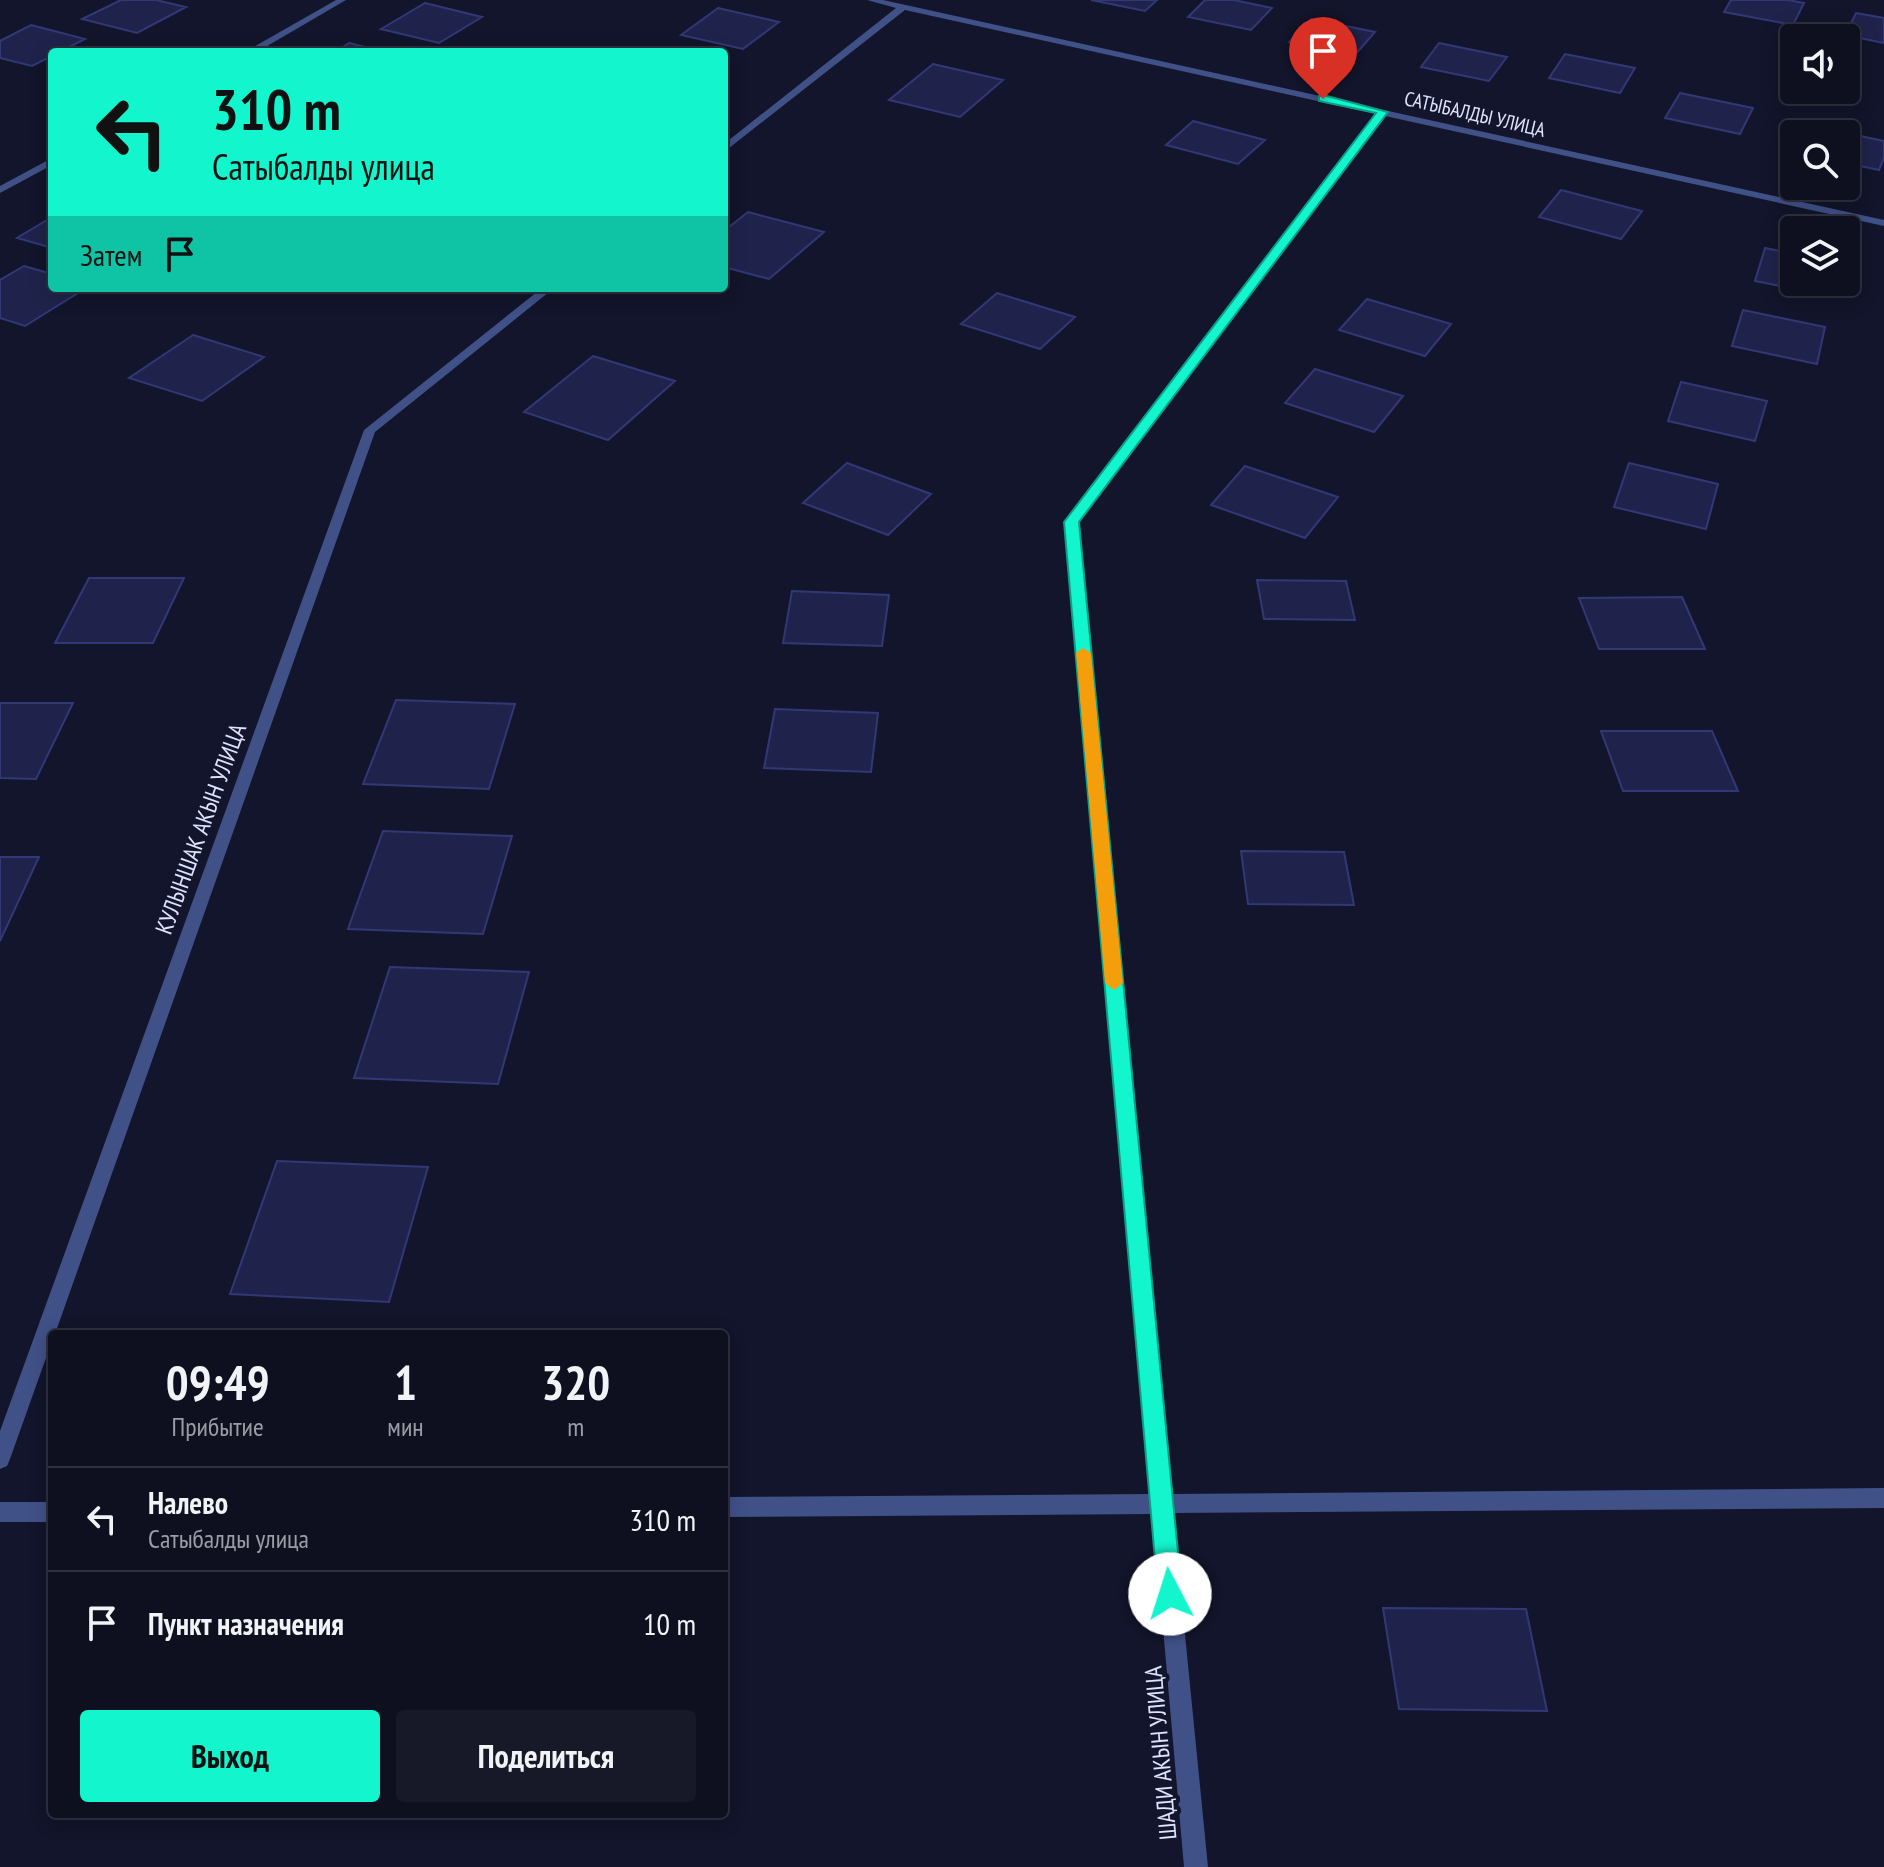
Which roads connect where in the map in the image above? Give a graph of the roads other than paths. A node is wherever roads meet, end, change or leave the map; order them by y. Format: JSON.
{"nodes":[{"id":1,"x":342,"y":0,"type":"edge"},
{"id":2,"x":871,"y":0,"type":"edge"},
{"id":3,"x":903,"y":7,"type":"junction"},
{"id":4,"x":257,"y":48,"type":"edge"},
{"id":5,"x":1383,"y":112,"type":"junction"},
{"id":6,"x":728,"y":146,"type":"edge"},
{"id":7,"x":48,"y":163,"type":"edge"},
{"id":8,"x":0,"y":190,"type":"edge"},
{"id":9,"x":1884,"y":223,"type":"edge"},
{"id":10,"x":544,"y":292,"type":"edge"},
{"id":11,"x":0,"y":1459,"type":"edge"},
{"id":12,"x":1884,"y":1498,"type":"edge"},
{"id":13,"x":1162,"y":1503,"type":"junction"},
{"id":14,"x":728,"y":1507,"type":"edge"},
{"id":15,"x":0,"y":1512,"type":"edge"},
{"id":16,"x":48,"y":1512,"type":"edge"},
{"id":17,"x":1196,"y":1867,"type":"edge"}],
"edges":[{"from":1,"to":4,"type":"street"},
{"from":2,"to":3,"type":"street","name":"САТЫБАЛДЫ УЛИЦА"},
{"from":3,"to":5,"type":"street","name":"САТЫБАЛДЫ УЛИЦА"},
{"from":3,"to":6,"type":"street"},
{"from":5,"to":9,"type":"street","name":"САТЫБАЛДЫ УЛИЦА"},
{"from":5,"to":13,"type":"street","name":"ШАДИ АКЫН УЛИЦА"},
{"from":7,"to":8,"type":"street"},
{"from":10,"to":11,"type":"street","name":"КУЛЫНШАК АКЫН УЛИЦА"},
{"from":12,"to":13,"type":"street"},
{"from":13,"to":14,"type":"street"},
{"from":13,"to":17,"type":"street","name":"ШАДИ АКЫН УЛИЦА"},
{"from":15,"to":16,"type":"street"}]}
